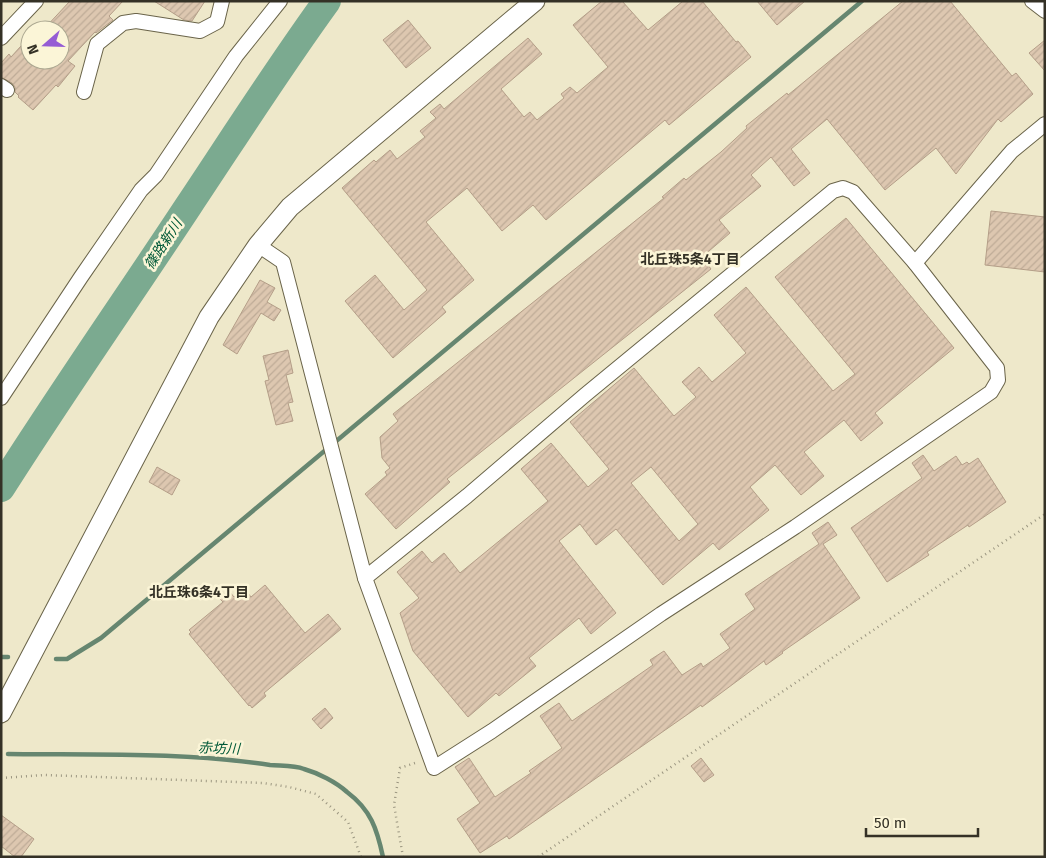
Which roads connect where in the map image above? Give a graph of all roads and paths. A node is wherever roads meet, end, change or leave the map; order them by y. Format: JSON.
{"nodes":[{"id":1,"x":36,"y":1,"type":"edge"},
{"id":2,"x":222,"y":1,"type":"edge"},
{"id":3,"x":280,"y":1,"type":"edge"},
{"id":4,"x":535,"y":1,"type":"edge"},
{"id":5,"x":1032,"y":1,"type":"edge"},
{"id":6,"x":1045,"y":11,"type":"edge"},
{"id":7,"x":1,"y":38,"type":"edge"},
{"id":8,"x":84,"y":92,"type":"dead end"},
{"id":9,"x":1045,"y":124,"type":"edge"},
{"id":10,"x":258,"y":245,"type":"junction"},
{"id":11,"x":915,"y":263,"type":"junction"},
{"id":12,"x":1,"y":398,"type":"edge"},
{"id":13,"x":1045,"y":514,"type":"edge"},
{"id":14,"x":365,"y":578,"type":"junction"},
{"id":15,"x":1,"y":713,"type":"edge"},
{"id":16,"x":430,"y":757,"type":"junction"},
{"id":17,"x":1,"y":778,"type":"edge"},
{"id":18,"x":361,"y":857,"type":"edge"},
{"id":19,"x":403,"y":857,"type":"edge"},
{"id":20,"x":538,"y":857,"type":"edge"}],
"edges":[{"from":1,"to":7,"type":"street"},
{"from":2,"to":8,"type":"street"},
{"from":3,"to":12,"type":"street"},
{"from":4,"to":10,"type":"street"},
{"from":5,"to":6,"type":"street"},
{"from":9,"to":11,"type":"street"},
{"from":10,"to":14,"type":"street"},
{"from":10,"to":15,"type":"street"},
{"from":11,"to":14,"type":"street"},
{"from":11,"to":16,"type":"street"},
{"from":13,"to":20,"type":"path"},
{"from":14,"to":16,"type":"street"},
{"from":16,"to":19,"type":"path"},
{"from":17,"to":18,"type":"path"}]}
